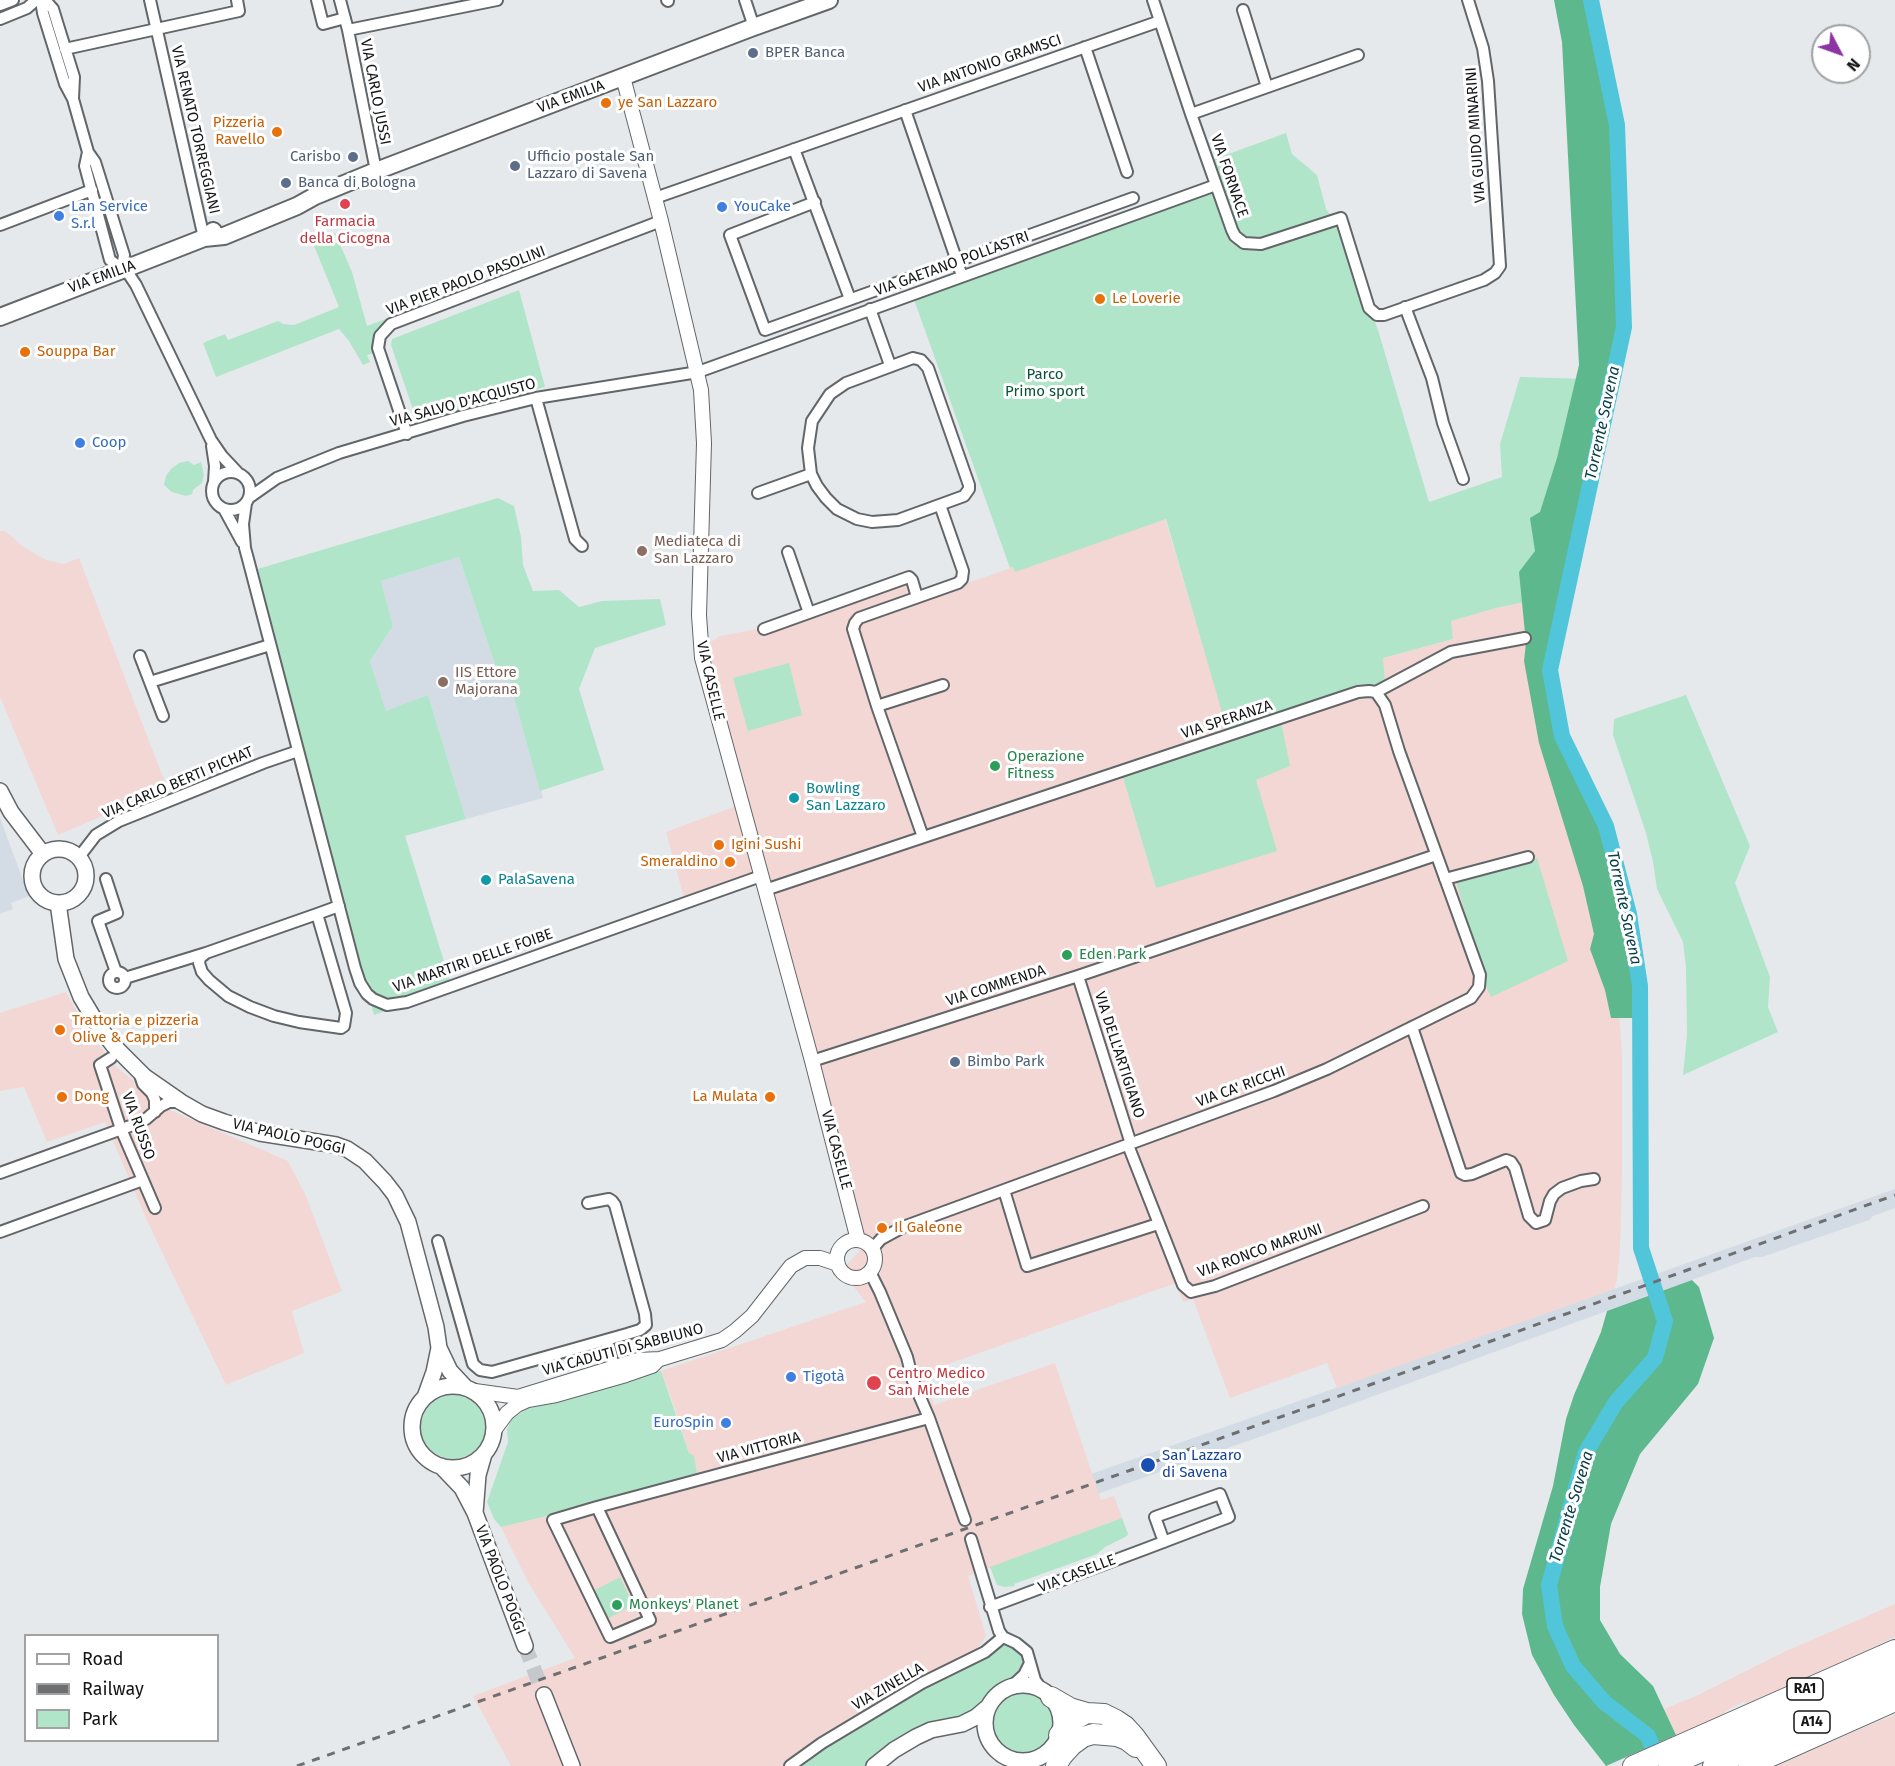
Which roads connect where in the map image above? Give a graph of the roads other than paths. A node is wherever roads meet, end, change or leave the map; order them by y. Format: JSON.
{"nodes":[{"id":1,"x":13,"y":0,"type":"edge"},
{"id":2,"x":36,"y":0,"type":"edge"},
{"id":3,"x":43,"y":0,"type":"edge"},
{"id":4,"x":150,"y":0,"type":"edge"},
{"id":5,"x":237,"y":0,"type":"edge"},
{"id":6,"x":317,"y":0,"type":"edge"},
{"id":7,"x":340,"y":0,"type":"edge"},
{"id":8,"x":497,"y":0,"type":"edge"},
{"id":9,"x":745,"y":0,"type":"edge"},
{"id":10,"x":829,"y":0,"type":"edge"},
{"id":11,"x":1153,"y":0,"type":"edge"},
{"id":12,"x":1468,"y":0,"type":"edge"},
{"id":13,"x":0,"y":5,"type":"edge"},
{"id":14,"x":451,"y":5,"type":"edge"},
{"id":15,"x":1243,"y":10,"type":"dead end"},
{"id":16,"x":345,"y":18,"type":"junction"},
{"id":17,"x":0,"y":19,"type":"edge"},
{"id":18,"x":1160,"y":21,"type":"junction"},
{"id":19,"x":754,"y":27,"type":"junction"},
{"id":20,"x":156,"y":30,"type":"junction"},
{"id":21,"x":348,"y":30,"type":"junction"},
{"id":22,"x":1085,"y":48,"type":"junction"},
{"id":23,"x":65,"y":49,"type":"junction"},
{"id":24,"x":1358,"y":55,"type":"dead end"},
{"id":25,"x":623,"y":77,"type":"junction"},
{"id":26,"x":1267,"y":87,"type":"junction"},
{"id":27,"x":73,"y":99,"type":"junction"},
{"id":28,"x":905,"y":110,"type":"junction"},
{"id":29,"x":1191,"y":114,"type":"junction"},
{"id":30,"x":794,"y":149,"type":"junction"},
{"id":31,"x":88,"y":152,"type":"junction"},
{"id":32,"x":375,"y":171,"type":"junction"},
{"id":33,"x":1127,"y":172,"type":"dead end"},
{"id":34,"x":1216,"y":185,"type":"junction"},
{"id":35,"x":92,"y":190,"type":"junction"},
{"id":36,"x":655,"y":198,"type":"junction"},
{"id":37,"x":1133,"y":198,"type":"dead end"},
{"id":38,"x":815,"y":202,"type":"junction"},
{"id":39,"x":662,"y":221,"type":"junction"},
{"id":40,"x":0,"y":225,"type":"edge"},
{"id":41,"x":204,"y":238,"type":"junction"},
{"id":42,"x":958,"y":260,"type":"junction"},
{"id":43,"x":123,"y":270,"type":"junction"},
{"id":44,"x":1498,"y":270,"type":"joint"},
{"id":45,"x":962,"y":276,"type":"junction"},
{"id":46,"x":850,"y":299,"type":"junction"},
{"id":47,"x":1405,"y":307,"type":"junction"},
{"id":48,"x":870,"y":309,"type":"junction"},
{"id":49,"x":0,"y":317,"type":"edge"},
{"id":50,"x":890,"y":365,"type":"junction"},
{"id":51,"x":698,"y":372,"type":"junction"},
{"id":52,"x":537,"y":398,"type":"junction"},
{"id":53,"x":407,"y":434,"type":"junction"},
{"id":54,"x":211,"y":440,"type":"junction"},
{"id":55,"x":811,"y":474,"type":"junction"},
{"id":56,"x":241,"y":475,"type":"junction"},
{"id":57,"x":277,"y":478,"type":"junction"},
{"id":58,"x":1463,"y":479,"type":"dead end"},
{"id":59,"x":214,"y":482,"type":"junction"},
{"id":60,"x":758,"y":494,"type":"dead end"},
{"id":61,"x":248,"y":500,"type":"junction"},
{"id":62,"x":940,"y":505,"type":"junction"},
{"id":63,"x":224,"y":509,"type":"junction"},
{"id":64,"x":582,"y":546,"type":"dead end"},
{"id":65,"x":245,"y":548,"type":"junction"},
{"id":66,"x":788,"y":552,"type":"dead end"},
{"id":67,"x":917,"y":597,"type":"junction"},
{"id":68,"x":809,"y":613,"type":"junction"},
{"id":69,"x":765,"y":629,"type":"dead end"},
{"id":70,"x":1525,"y":638,"type":"dead end"},
{"id":71,"x":270,"y":645,"type":"junction"},
{"id":72,"x":140,"y":656,"type":"dead end"},
{"id":73,"x":150,"y":682,"type":"junction"},
{"id":74,"x":943,"y":684,"type":"dead end"},
{"id":75,"x":1376,"y":692,"type":"junction"},
{"id":76,"x":877,"y":706,"type":"junction"},
{"id":77,"x":163,"y":717,"type":"dead end"},
{"id":78,"x":298,"y":751,"type":"junction"},
{"id":79,"x":0,"y":791,"type":"edge"},
{"id":80,"x":922,"y":837,"type":"junction"},
{"id":81,"x":43,"y":854,"type":"junction"},
{"id":82,"x":1436,"y":855,"type":"junction"},
{"id":83,"x":79,"y":857,"type":"junction"},
{"id":84,"x":1528,"y":857,"type":"dead end"},
{"id":85,"x":761,"y":876,"type":"junction"},
{"id":86,"x":106,"y":879,"type":"dead end"},
{"id":87,"x":1445,"y":879,"type":"junction"},
{"id":88,"x":765,"y":890,"type":"junction"},
{"id":89,"x":58,"y":903,"type":"junction"},
{"id":90,"x":339,"y":906,"type":"junction"},
{"id":91,"x":317,"y":914,"type":"junction"},
{"id":92,"x":206,"y":953,"type":"junction"},
{"id":93,"x":1078,"y":976,"type":"junction"},
{"id":94,"x":1412,"y":1027,"type":"junction"},
{"id":95,"x":111,"y":1058,"type":"dead end"},
{"id":96,"x":812,"y":1061,"type":"junction"},
{"id":97,"x":139,"y":1072,"type":"junction"},
{"id":98,"x":181,"y":1102,"type":"junction"},
{"id":99,"x":154,"y":1112,"type":"junction"},
{"id":100,"x":121,"y":1129,"type":"junction"},
{"id":101,"x":1130,"y":1144,"type":"junction"},
{"id":102,"x":0,"y":1173,"type":"edge"},
{"id":103,"x":1594,"y":1179,"type":"dead end"},
{"id":104,"x":142,"y":1180,"type":"junction"},
{"id":105,"x":1004,"y":1190,"type":"junction"},
{"id":106,"x":588,"y":1203,"type":"dead end"},
{"id":107,"x":1423,"y":1206,"type":"dead end"},
{"id":108,"x":155,"y":1208,"type":"dead end"},
{"id":109,"x":1158,"y":1224,"type":"junction"},
{"id":110,"x":0,"y":1232,"type":"edge"},
{"id":111,"x":858,"y":1240,"type":"junction"},
{"id":112,"x":438,"y":1241,"type":"dead end"},
{"id":113,"x":842,"y":1247,"type":"junction"},
{"id":114,"x":873,"y":1248,"type":"junction"},
{"id":115,"x":819,"y":1258,"type":"junction"},
{"id":116,"x":838,"y":1264,"type":"junction"},
{"id":117,"x":870,"y":1272,"type":"junction"},
{"id":118,"x":607,"y":1340,"type":"junction"},
{"id":119,"x":439,"y":1348,"type":"junction"},
{"id":120,"x":660,"y":1359,"type":"junction"},
{"id":121,"x":614,"y":1367,"type":"junction"},
{"id":122,"x":470,"y":1389,"type":"junction"},
{"id":123,"x":425,"y":1397,"type":"junction"},
{"id":124,"x":929,"y":1418,"type":"junction"},
{"id":125,"x":495,"y":1429,"type":"junction"},
{"id":126,"x":484,"y":1454,"type":"junction"},
{"id":127,"x":441,"y":1466,"type":"junction"},
{"id":128,"x":597,"y":1507,"type":"junction"},
{"id":129,"x":475,"y":1513,"type":"junction"},
{"id":130,"x":965,"y":1520,"type":"dead end"},
{"id":131,"x":971,"y":1539,"type":"dead end"},
{"id":132,"x":1164,"y":1542,"type":"junction"},
{"id":133,"x":990,"y":1606,"type":"junction"},
{"id":134,"x":1003,"y":1637,"type":"junction"},
{"id":135,"x":525,"y":1646,"type":"tunnel mouth"},
{"id":136,"x":1895,"y":1650,"type":"edge"},
{"id":137,"x":1030,"y":1664,"type":"junction"},
{"id":138,"x":1895,"y":1665,"type":"edge"},
{"id":139,"x":1895,"y":1685,"type":"edge"},
{"id":140,"x":1011,"y":1687,"type":"junction"},
{"id":141,"x":1047,"y":1694,"type":"junction"},
{"id":142,"x":544,"y":1695,"type":"tunnel mouth"},
{"id":143,"x":1895,"y":1701,"type":"edge"},
{"id":144,"x":989,"y":1706,"type":"junction"},
{"id":145,"x":1087,"y":1713,"type":"junction"},
{"id":146,"x":962,"y":1724,"type":"junction"},
{"id":147,"x":990,"y":1742,"type":"junction"},
{"id":148,"x":1720,"y":1749,"type":"edge"},
{"id":149,"x":1051,"y":1755,"type":"edge"},
{"id":150,"x":1019,"y":1763,"type":"edge"},
{"id":151,"x":1154,"y":1764,"type":"edge"},
{"id":152,"x":572,"y":1766,"type":"edge"},
{"id":153,"x":790,"y":1766,"type":"edge"},
{"id":154,"x":874,"y":1766,"type":"edge"},
{"id":155,"x":1633,"y":1766,"type":"edge"},
{"id":156,"x":1669,"y":1766,"type":"edge"},
{"id":157,"x":1749,"y":1766,"type":"edge"}],
"edges":[{"from":1,"to":13,"type":"street"},
{"from":2,"to":17,"type":"street"},
{"from":3,"to":23,"type":"street"},
{"from":3,"to":27,"type":"street"},
{"from":4,"to":20,"type":"street","name":"VIA RENATO TORREGGIANI"},
{"from":5,"to":20,"type":"street","name":"VIA RENATO TORREGGIANI"},
{"from":6,"to":16,"type":"street"},
{"from":7,"to":16,"type":"street","name":"VIA CARLO JUSSI"},
{"from":8,"to":14,"type":"street"},
{"from":9,"to":19,"type":"street"},
{"from":10,"to":19,"type":"main road","name":"VIA EMILIA"},
{"from":11,"to":18,"type":"street","name":"VIA FORNACE"},
{"from":12,"to":44,"type":"street","name":"VIA GUIDO MINARINI"},
{"from":14,"to":21,"type":"street"},
{"from":15,"to":26,"type":"street"},
{"from":16,"to":21,"type":"street","name":"VIA CARLO JUSSI"},
{"from":18,"to":22,"type":"street","name":"VIA ANTONIO GRAMSCI"},
{"from":18,"to":29,"type":"street","name":"VIA FORNACE"},
{"from":19,"to":25,"type":"main road","name":"VIA EMILIA"},
{"from":20,"to":23,"type":"street","name":"VIA RENATO TORREGGIANI"},
{"from":20,"to":41,"type":"street","name":"VIA RENATO TORREGGIANI"},
{"from":21,"to":32,"type":"street","name":"VIA CARLO JUSSI"},
{"from":22,"to":28,"type":"street","name":"VIA ANTONIO GRAMSCI"},
{"from":22,"to":33,"type":"street","name":"VIA ANTONIO GRAMSCI"},
{"from":23,"to":27,"type":"street"},
{"from":24,"to":26,"type":"street"},
{"from":25,"to":32,"type":"main road","name":"VIA EMILIA"},
{"from":25,"to":36,"type":"street","name":"VIA CASELLE"},
{"from":26,"to":29,"type":"street"},
{"from":27,"to":31,"type":"street"},
{"from":28,"to":30,"type":"street","name":"VIA ANTONIO GRAMSCI"},
{"from":28,"to":42,"type":"street","name":"VIA ANTONIO GRAMSCI"},
{"from":29,"to":34,"type":"street","name":"VIA FORNACE"},
{"from":30,"to":36,"type":"street","name":"VIA ANTONIO GRAMSCI"},
{"from":30,"to":38,"type":"street"},
{"from":31,"to":35,"type":"street","name":"VIA MARTIRI DELLE FOIBE"},
{"from":31,"to":43,"type":"street"},
{"from":32,"to":41,"type":"main road","name":"VIA EMILIA"},
{"from":34,"to":45,"type":"street","name":"VIA GAETANO POLLASTRI"},
{"from":34,"to":47,"type":"street","name":"VIA FORNACE"},
{"from":35,"to":40,"type":"street"},
{"from":35,"to":43,"type":"street","name":"VIA MARTIRI DELLE FOIBE"},
{"from":36,"to":39,"type":"street","name":"VIA CASELLE"},
{"from":37,"to":42,"type":"street"},
{"from":38,"to":46,"type":"street"},
{"from":38,"to":46,"type":"street"},
{"from":39,"to":51,"type":"street","name":"VIA CASELLE"},
{"from":39,"to":53,"type":"street","name":"VIA PIER PAOLO PASOLINI"},
{"from":41,"to":43,"type":"main road","name":"VIA EMILIA"},
{"from":42,"to":45,"type":"street","name":"VIA ANTONIO GRAMSCI"},
{"from":42,"to":46,"type":"street"},
{"from":43,"to":49,"type":"main road","name":"VIA EMILIA"},
{"from":43,"to":54,"type":"street","name":"VIA MARTIRI DELLE FOIBE"},
{"from":44,"to":47,"type":"street","name":"VIA FORNACE"},
{"from":45,"to":48,"type":"street","name":"VIA GAETANO POLLASTRI"},
{"from":47,"to":58,"type":"street"},
{"from":48,"to":50,"type":"street"},
{"from":48,"to":51,"type":"street","name":"VIA GAETANO POLLASTRI"},
{"from":50,"to":55,"type":"street"},
{"from":50,"to":62,"type":"street"},
{"from":51,"to":52,"type":"street","name":"VIA SALVO D'ACQUISTO"},
{"from":51,"to":85,"type":"street","name":"VIA CASELLE"},
{"from":52,"to":53,"type":"street","name":"VIA SALVO D'ACQUISTO"},
{"from":52,"to":64,"type":"street"},
{"from":53,"to":57,"type":"street","name":"VIA SALVO D'ACQUISTO"},
{"from":54,"to":56,"type":"street","name":"VIA MARTIRI DELLE FOIBE"},
{"from":54,"to":59,"type":"street","name":"VIA MARTIRI DELLE FOIBE"},
{"from":55,"to":60,"type":"street"},
{"from":55,"to":62,"type":"street"},
{"from":56,"to":57,"type":"street"},
{"from":56,"to":59,"type":"street"},
{"from":56,"to":61,"type":"street","name":"VIA MARTIRI DELLE FOIBE"},
{"from":57,"to":61,"type":"street"},
{"from":59,"to":63,"type":"street","name":"VIA MARTIRI DELLE FOIBE"},
{"from":61,"to":63,"type":"street"},
{"from":61,"to":65,"type":"street","name":"VIA MARTIRI DELLE FOIBE"},
{"from":62,"to":67,"type":"street"},
{"from":63,"to":65,"type":"street","name":"VIA MARTIRI DELLE FOIBE"},
{"from":65,"to":71,"type":"street","name":"VIA MARTIRI DELLE FOIBE"},
{"from":66,"to":68,"type":"street"},
{"from":67,"to":68,"type":"street"},
{"from":67,"to":76,"type":"street"},
{"from":68,"to":69,"type":"street"},
{"from":70,"to":75,"type":"street"},
{"from":71,"to":73,"type":"street"},
{"from":71,"to":78,"type":"street","name":"VIA MARTIRI DELLE FOIBE"},
{"from":72,"to":73,"type":"street"},
{"from":73,"to":77,"type":"street"},
{"from":74,"to":76,"type":"street"},
{"from":75,"to":80,"type":"street","name":"VIA SPERANZA"},
{"from":75,"to":82,"type":"street"},
{"from":76,"to":80,"type":"street"},
{"from":78,"to":83,"type":"street","name":"VIA CARLO BERTI PICHAT"},
{"from":78,"to":90,"type":"street","name":"VIA MARTIRI DELLE FOIBE"},
{"from":79,"to":81,"type":"main road"},
{"from":80,"to":88,"type":"street","name":"VIA SPERANZA"},
{"from":81,"to":83,"type":"main road"},
{"from":81,"to":89,"type":"main road"},
{"from":82,"to":87,"type":"street"},
{"from":82,"to":93,"type":"street","name":"VIA COMMENDA"},
{"from":83,"to":89,"type":"main road"},
{"from":84,"to":87,"type":"street"},
{"from":85,"to":88,"type":"street","name":"VIA CASELLE"},
{"from":85,"to":90,"type":"street","name":"VIA MARTIRI DELLE FOIBE"},
{"from":86,"to":92,"type":"street"},
{"from":87,"to":94,"type":"street","name":"VIA CA' RICCHI"},
{"from":88,"to":96,"type":"street","name":"VIA CASELLE"},
{"from":89,"to":97,"type":"main road","name":"VIA PAOLO POGGI"},
{"from":90,"to":91,"type":"street"},
{"from":91,"to":92,"type":"street"},
{"from":91,"to":92,"type":"street"},
{"from":93,"to":96,"type":"street","name":"VIA COMMENDA"},
{"from":93,"to":101,"type":"street","name":"VIA DELL'ARTIGIANO"},
{"from":94,"to":101,"type":"street","name":"VIA CA' RICCHI"},
{"from":94,"to":103,"type":"street"},
{"from":95,"to":100,"type":"street","name":"VIA RUSSO"},
{"from":96,"to":111,"type":"street","name":"VIA CASELLE"},
{"from":97,"to":98,"type":"main road","name":"VIA PAOLO POGGI"},
{"from":97,"to":99,"type":"street"},
{"from":98,"to":99,"type":"street"},
{"from":98,"to":119,"type":"main road","name":"VIA PAOLO POGGI"},
{"from":99,"to":100,"type":"street"},
{"from":100,"to":102,"type":"street"},
{"from":100,"to":104,"type":"street","name":"VIA RUSSO"},
{"from":101,"to":105,"type":"street","name":"VIA CA' RICCHI"},
{"from":101,"to":109,"type":"street","name":"VIA RONCO MARUNI"},
{"from":104,"to":108,"type":"street","name":"VIA RUSSO"},
{"from":104,"to":110,"type":"street"},
{"from":105,"to":109,"type":"street"},
{"from":105,"to":114,"type":"street","name":"VIA CA' RICCHI"},
{"from":106,"to":118,"type":"street"},
{"from":107,"to":109,"type":"street","name":"VIA RONCO MARUNI"},
{"from":111,"to":113,"type":"street"},
{"from":111,"to":114,"type":"street"},
{"from":112,"to":118,"type":"street"},
{"from":113,"to":115,"type":"street","name":"VIA CADUTI DI SABBIUNO"},
{"from":113,"to":116,"type":"street"},
{"from":114,"to":117,"type":"street"},
{"from":115,"to":116,"type":"street"},
{"from":115,"to":120,"type":"street","name":"VIA CADUTI DI SABBIUNO"},
{"from":116,"to":117,"type":"street"},
{"from":117,"to":124,"type":"street"},
{"from":118,"to":121,"type":"street"},
{"from":119,"to":122,"type":"main road"},
{"from":119,"to":123,"type":"main road"},
{"from":120,"to":121,"type":"street","name":"VIA CADUTI DI SABBIUNO"},
{"from":120,"to":125,"type":"street"},
{"from":121,"to":122,"type":"street","name":"VIA CADUTI DI SABBIUNO"},
{"from":122,"to":123,"type":"main road"},
{"from":122,"to":125,"type":"main road"},
{"from":123,"to":127,"type":"main road"},
{"from":124,"to":128,"type":"street","name":"VIA VITTORIA"},
{"from":124,"to":130,"type":"street"},
{"from":125,"to":126,"type":"main road"},
{"from":126,"to":127,"type":"main road"},
{"from":126,"to":129,"type":"main road","name":"VIA PAOLO POGGI"},
{"from":127,"to":129,"type":"main road","name":"VIA PAOLO POGGI"},
{"from":128,"to":128,"type":"street","name":"VIA VITTORIA"},
{"from":129,"to":135,"type":"main road","name":"VIA PAOLO POGGI"},
{"from":131,"to":133,"type":"street"},
{"from":132,"to":132,"type":"street","name":"VIA CASELLE"},
{"from":132,"to":133,"type":"street","name":"VIA CASELLE"},
{"from":133,"to":134,"type":"street"},
{"from":134,"to":137,"type":"street"},
{"from":134,"to":153,"type":"street","name":"VIA ZINELLA"},
{"from":136,"to":148,"type":"highway","number":"RA1"},
{"from":137,"to":140,"type":"street"},
{"from":137,"to":141,"type":"street"},
{"from":138,"to":148,"type":"highway","number":"A14"},
{"from":139,"to":148,"type":"highway","number":"A14"},
{"from":140,"to":141,"type":"main road"},
{"from":140,"to":144,"type":"main road"},
{"from":141,"to":145,"type":"highway"},
{"from":141,"to":149,"type":"main road"},
{"from":142,"to":152,"type":"main road"},
{"from":143,"to":157,"type":"highway"},
{"from":144,"to":146,"type":"main road"},
{"from":144,"to":147,"type":"main road"},
{"from":145,"to":149,"type":"highway"},
{"from":145,"to":151,"type":"highway"},
{"from":146,"to":147,"type":"main road"},
{"from":146,"to":154,"type":"main road"},
{"from":147,"to":150,"type":"main road"},
{"from":148,"to":155,"type":"highway","number":"RA1"},
{"from":148,"to":156,"type":"highway","number":"A14"},
{"from":149,"to":150,"type":"main road"},
{"from":149,"to":151,"type":"highway"}]}
